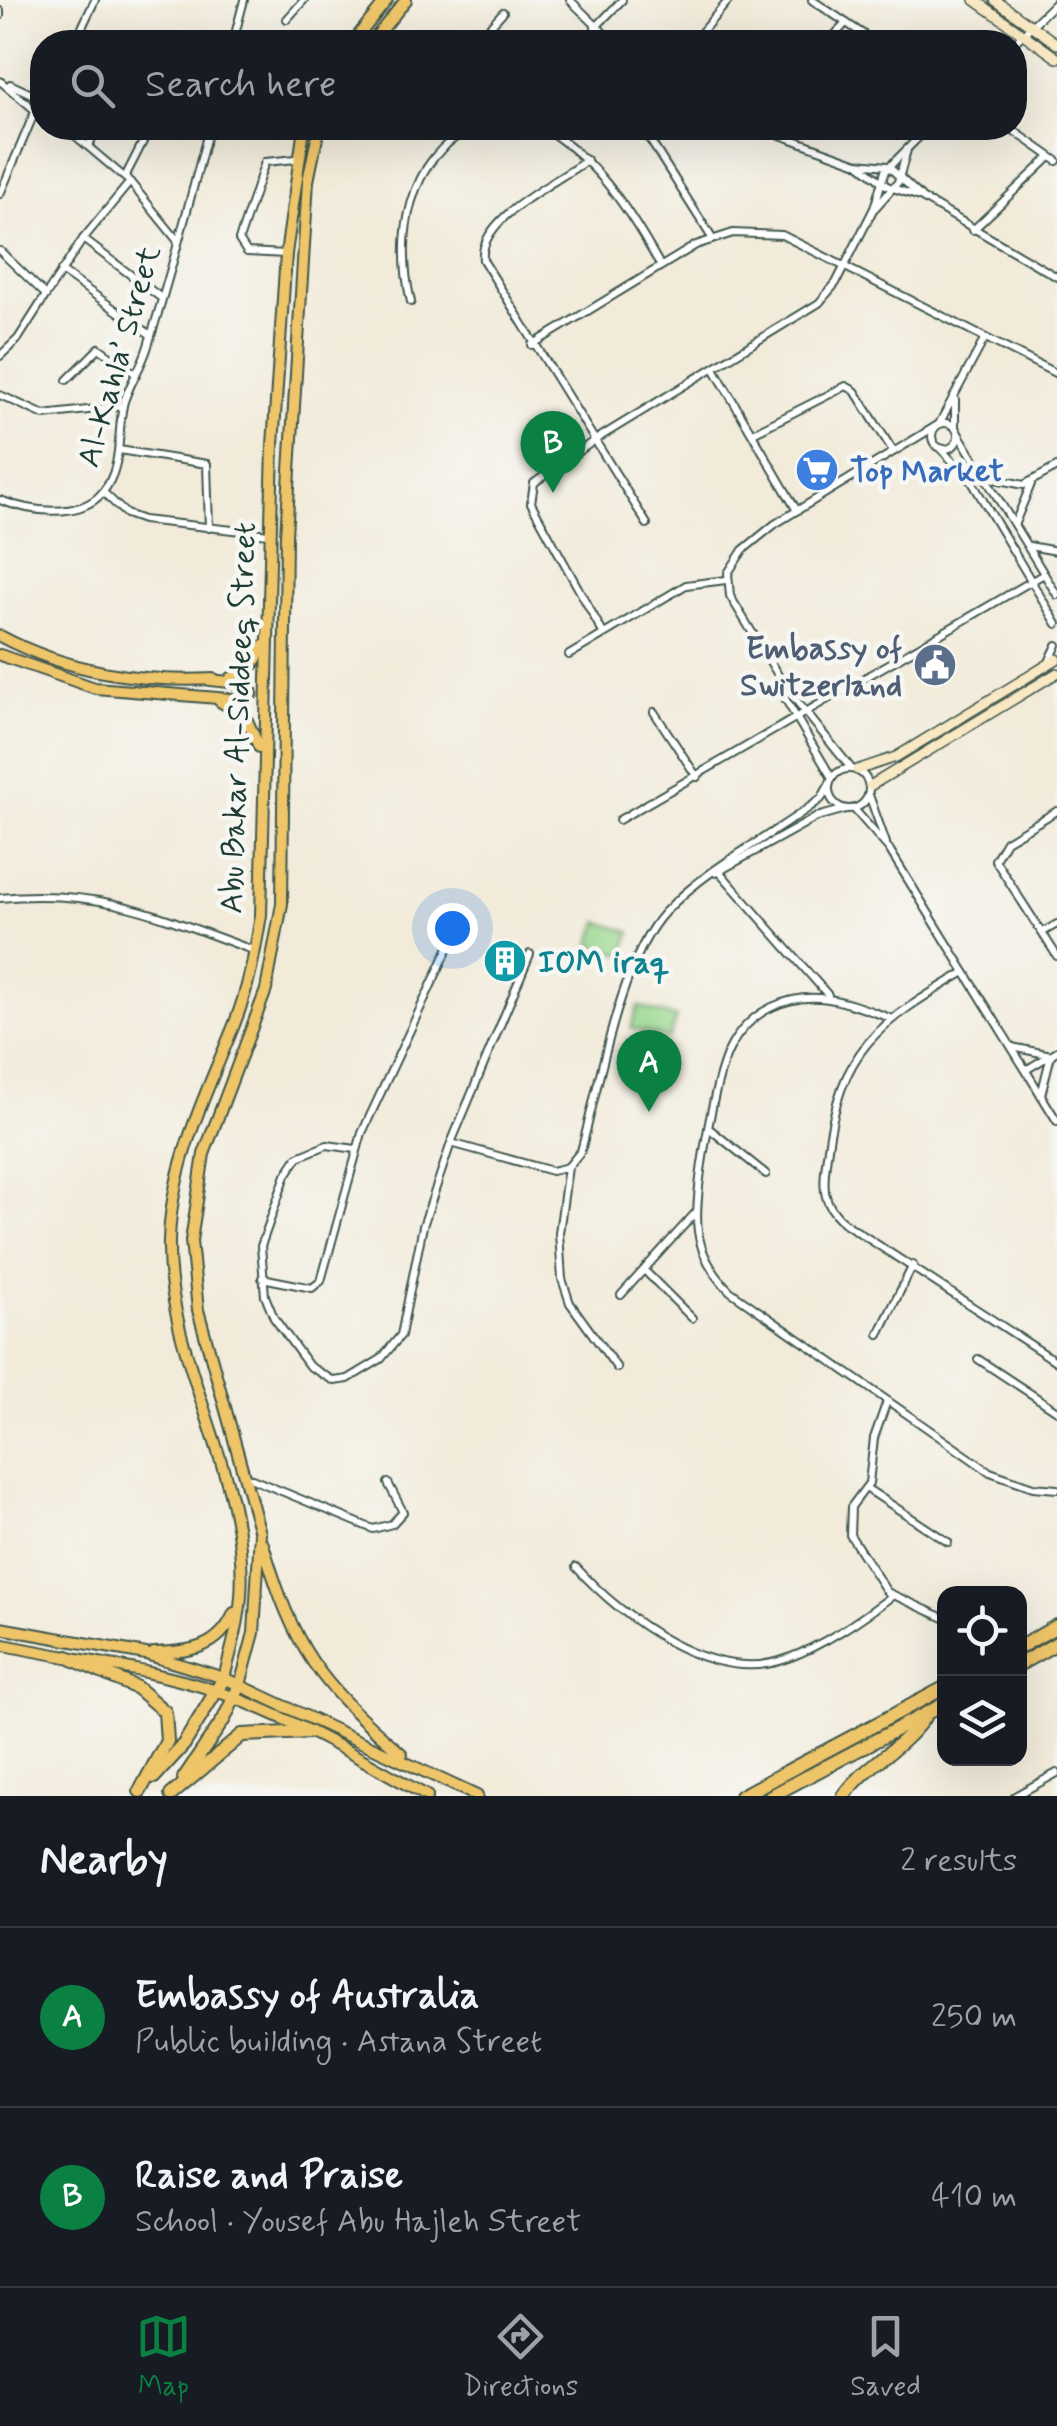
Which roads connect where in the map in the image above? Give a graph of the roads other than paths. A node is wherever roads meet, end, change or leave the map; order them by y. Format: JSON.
{"nodes":[{"id":1,"x":244,"y":0,"type":"edge"},
{"id":2,"x":304,"y":0,"type":"edge"},
{"id":3,"x":387,"y":0,"type":"edge"},
{"id":4,"x":406,"y":0,"type":"edge"},
{"id":5,"x":570,"y":0,"type":"edge"},
{"id":6,"x":622,"y":0,"type":"edge"},
{"id":7,"x":728,"y":0,"type":"edge"},
{"id":8,"x":812,"y":0,"type":"edge"},
{"id":9,"x":975,"y":0,"type":"edge"},
{"id":10,"x":995,"y":0,"type":"edge"},
{"id":11,"x":1057,"y":1,"type":"edge"},
{"id":12,"x":91,"y":3,"type":"edge"},
{"id":13,"x":503,"y":12,"type":"dead end"},
{"id":14,"x":288,"y":19,"type":"dead end"},
{"id":15,"x":846,"y":23,"type":"junction"},
{"id":16,"x":1034,"y":26,"type":"junction"},
{"id":17,"x":595,"y":28,"type":"junction"},
{"id":18,"x":80,"y":30,"type":"edge"},
{"id":19,"x":236,"y":30,"type":"edge"},
{"id":20,"x":363,"y":30,"type":"edge"},
{"id":21,"x":383,"y":30,"type":"edge"},
{"id":22,"x":487,"y":30,"type":"edge"},
{"id":23,"x":597,"y":30,"type":"edge"},
{"id":24,"x":704,"y":30,"type":"edge"},
{"id":25,"x":839,"y":30,"type":"edge"},
{"id":26,"x":857,"y":30,"type":"edge"},
{"id":27,"x":1019,"y":30,"type":"edge"},
{"id":28,"x":1027,"y":32,"type":"edge"},
{"id":29,"x":1027,"y":36,"type":"edge"},
{"id":30,"x":1057,"y":44,"type":"edge"},
{"id":31,"x":1057,"y":58,"type":"edge"},
{"id":32,"x":0,"y":80,"type":"edge"},
{"id":33,"x":30,"y":92,"type":"edge"},
{"id":34,"x":30,"y":106,"type":"edge"},
{"id":35,"x":30,"y":132,"type":"edge"},
{"id":36,"x":82,"y":140,"type":"edge"},
{"id":37,"x":90,"y":140,"type":"edge"},
{"id":38,"x":145,"y":140,"type":"edge"},
{"id":39,"x":206,"y":140,"type":"edge"},
{"id":40,"x":301,"y":140,"type":"edge"},
{"id":41,"x":317,"y":140,"type":"edge"},
{"id":42,"x":456,"y":140,"type":"edge"},
{"id":43,"x":560,"y":140,"type":"edge"},
{"id":44,"x":651,"y":140,"type":"edge"},
{"id":45,"x":795,"y":140,"type":"edge"},
{"id":46,"x":916,"y":140,"type":"edge"},
{"id":47,"x":1027,"y":140,"type":"edge"},
{"id":48,"x":88,"y":145,"type":"junction"},
{"id":49,"x":907,"y":149,"type":"junction"},
{"id":50,"x":1054,"y":159,"type":"edge"},
{"id":51,"x":296,"y":160,"type":"junction"},
{"id":52,"x":588,"y":160,"type":"junction"},
{"id":53,"x":858,"y":162,"type":"junction"},
{"id":54,"x":888,"y":166,"type":"junction"},
{"id":55,"x":0,"y":171,"type":"edge"},
{"id":56,"x":901,"y":174,"type":"junction"},
{"id":57,"x":9,"y":176,"type":"junction"},
{"id":58,"x":127,"y":180,"type":"junction"},
{"id":59,"x":880,"y":182,"type":"junction"},
{"id":60,"x":893,"y":190,"type":"junction"},
{"id":61,"x":0,"y":194,"type":"edge"},
{"id":62,"x":920,"y":197,"type":"junction"},
{"id":63,"x":874,"y":208,"type":"junction"},
{"id":64,"x":973,"y":230,"type":"junction"},
{"id":65,"x":712,"y":238,"type":"junction"},
{"id":66,"x":83,"y":239,"type":"junction"},
{"id":67,"x":177,"y":240,"type":"junction"},
{"id":68,"x":0,"y":251,"type":"edge"},
{"id":69,"x":286,"y":254,"type":"junction"},
{"id":70,"x":660,"y":265,"type":"junction"},
{"id":71,"x":846,"y":265,"type":"junction"},
{"id":72,"x":61,"y":271,"type":"junction"},
{"id":73,"x":1057,"y":277,"type":"edge"},
{"id":74,"x":46,"y":296,"type":"junction"},
{"id":75,"x":160,"y":297,"type":"junction"},
{"id":76,"x":410,"y":302,"type":"dead end"},
{"id":77,"x":150,"y":335,"type":"junction"},
{"id":78,"x":985,"y":338,"type":"junction"},
{"id":79,"x":532,"y":344,"type":"junction"},
{"id":80,"x":0,"y":356,"type":"edge"},
{"id":81,"x":715,"y":370,"type":"junction"},
{"id":82,"x":136,"y":374,"type":"junction"},
{"id":83,"x":1057,"y":374,"type":"edge"},
{"id":84,"x":67,"y":380,"type":"dead end"},
{"id":85,"x":0,"y":395,"type":"edge"},
{"id":86,"x":955,"y":399,"type":"junction"},
{"id":87,"x":123,"y":406,"type":"junction"},
{"id":88,"x":937,"y":425,"type":"junction"},
{"id":89,"x":956,"y":430,"type":"junction"},
{"id":90,"x":753,"y":433,"type":"junction"},
{"id":91,"x":595,"y":440,"type":"junction"},
{"id":92,"x":914,"y":442,"type":"junction"},
{"id":93,"x":938,"y":446,"type":"junction"},
{"id":94,"x":119,"y":450,"type":"junction"},
{"id":95,"x":893,"y":452,"type":"junction"},
{"id":96,"x":1057,"y":467,"type":"edge"},
{"id":97,"x":985,"y":477,"type":"junction"},
{"id":98,"x":1031,"y":483,"type":"junction"},
{"id":99,"x":103,"y":492,"type":"junction"},
{"id":100,"x":0,"y":500,"type":"edge"},
{"id":101,"x":796,"y":510,"type":"junction"},
{"id":102,"x":647,"y":524,"type":"dead end"},
{"id":103,"x":1015,"y":524,"type":"junction"},
{"id":104,"x":209,"y":528,"type":"junction"},
{"id":105,"x":269,"y":534,"type":"junction"},
{"id":106,"x":1028,"y":546,"type":"junction"},
{"id":107,"x":1057,"y":551,"type":"edge"},
{"id":108,"x":1044,"y":574,"type":"junction"},
{"id":109,"x":726,"y":580,"type":"junction"},
{"id":110,"x":1033,"y":580,"type":"junction"},
{"id":111,"x":1057,"y":595,"type":"edge"},
{"id":112,"x":1057,"y":624,"type":"edge"},
{"id":113,"x":267,"y":631,"type":"junction"},
{"id":114,"x":603,"y":633,"type":"junction"},
{"id":115,"x":0,"y":636,"type":"edge"},
{"id":116,"x":1057,"y":645,"type":"edge"},
{"id":117,"x":569,"y":654,"type":"dead end"},
{"id":118,"x":0,"y":655,"type":"edge"},
{"id":119,"x":1052,"y":662,"type":"edge"},
{"id":120,"x":1057,"y":673,"type":"edge"},
{"id":121,"x":210,"y":680,"type":"junction"},
{"id":122,"x":782,"y":684,"type":"junction"},
{"id":123,"x":211,"y":698,"type":"junction"},
{"id":124,"x":808,"y":711,"type":"junction"},
{"id":125,"x":654,"y":712,"type":"dead end"},
{"id":126,"x":796,"y":718,"type":"junction"},
{"id":127,"x":262,"y":760,"type":"junction"},
{"id":128,"x":853,"y":769,"type":"junction"},
{"id":129,"x":697,"y":777,"type":"junction"},
{"id":130,"x":830,"y":782,"type":"junction"},
{"id":131,"x":869,"y":791,"type":"junction"},
{"id":132,"x":850,"y":809,"type":"junction"},
{"id":133,"x":1057,"y":811,"type":"edge"},
{"id":134,"x":619,"y":820,"type":"dead end"},
{"id":135,"x":889,"y":849,"type":"junction"},
{"id":136,"x":718,"y":871,"type":"junction"},
{"id":137,"x":0,"y":898,"type":"edge"},
{"id":138,"x":463,"y":917,"type":"dead end"},
{"id":139,"x":1057,"y":924,"type":"edge"},
{"id":140,"x":1043,"y":932,"type":"junction"},
{"id":141,"x":255,"y":951,"type":"junction"},
{"id":142,"x":530,"y":954,"type":"dead end"},
{"id":143,"x":1057,"y":956,"type":"edge"},
{"id":144,"x":965,"y":972,"type":"junction"},
{"id":145,"x":829,"y":996,"type":"junction"},
{"id":146,"x":890,"y":1018,"type":"junction"},
{"id":147,"x":1011,"y":1047,"type":"junction"},
{"id":148,"x":1054,"y":1053,"type":"edge"},
{"id":149,"x":1026,"y":1070,"type":"junction"},
{"id":150,"x":1041,"y":1095,"type":"junction"},
{"id":151,"x":1057,"y":1122,"type":"edge"},
{"id":152,"x":710,"y":1129,"type":"junction"},
{"id":153,"x":452,"y":1144,"type":"junction"},
{"id":154,"x":356,"y":1149,"type":"junction"},
{"id":155,"x":568,"y":1167,"type":"junction"},
{"id":156,"x":766,"y":1174,"type":"dead end"},
{"id":157,"x":698,"y":1210,"type":"junction"},
{"id":158,"x":913,"y":1265,"type":"junction"},
{"id":159,"x":644,"y":1270,"type":"junction"},
{"id":160,"x":262,"y":1278,"type":"junction"},
{"id":161,"x":621,"y":1296,"type":"dead end"},
{"id":162,"x":692,"y":1318,"type":"dead end"},
{"id":163,"x":878,"y":1334,"type":"dead end"},
{"id":164,"x":978,"y":1360,"type":"dead end"},
{"id":165,"x":1057,"y":1362,"type":"edge"},
{"id":166,"x":617,"y":1368,"type":"dead end"},
{"id":167,"x":887,"y":1401,"type":"junction"},
{"id":168,"x":1057,"y":1410,"type":"edge"},
{"id":169,"x":244,"y":1476,"type":"junction"},
{"id":170,"x":388,"y":1483,"type":"dead end"},
{"id":171,"x":866,"y":1488,"type":"junction"},
{"id":172,"x":1057,"y":1489,"type":"edge"},
{"id":173,"x":260,"y":1533,"type":"junction"},
{"id":174,"x":948,"y":1542,"type":"dead end"},
{"id":175,"x":576,"y":1567,"type":"dead end"},
{"id":176,"x":241,"y":1593,"type":"junction"},
{"id":177,"x":892,"y":1596,"type":"junction"},
{"id":178,"x":937,"y":1615,"type":"edge"},
{"id":179,"x":1057,"y":1626,"type":"edge"},
{"id":180,"x":0,"y":1628,"type":"edge"},
{"id":181,"x":1027,"y":1635,"type":"edge"},
{"id":182,"x":1039,"y":1636,"type":"junction"},
{"id":183,"x":1027,"y":1643,"type":"edge"},
{"id":184,"x":1057,"y":1643,"type":"edge"},
{"id":185,"x":0,"y":1644,"type":"edge"},
{"id":186,"x":146,"y":1654,"type":"junction"},
{"id":187,"x":68,"y":1657,"type":"junction"},
{"id":188,"x":1027,"y":1660,"type":"edge"},
{"id":189,"x":224,"y":1678,"type":"junction"},
{"id":190,"x":237,"y":1691,"type":"junction"},
{"id":191,"x":217,"y":1692,"type":"junction"},
{"id":192,"x":937,"y":1692,"type":"edge"},
{"id":193,"x":937,"y":1708,"type":"edge"},
{"id":194,"x":926,"y":1714,"type":"junction"},
{"id":195,"x":310,"y":1732,"type":"junction"},
{"id":196,"x":410,"y":1762,"type":"junction"},
{"id":197,"x":1057,"y":1773,"type":"edge"},
{"id":198,"x":137,"y":1793,"type":"edge"},
{"id":199,"x":171,"y":1796,"type":"edge"},
{"id":200,"x":427,"y":1796,"type":"edge"},
{"id":201,"x":477,"y":1796,"type":"edge"},
{"id":202,"x":741,"y":1796,"type":"edge"},
{"id":203,"x":771,"y":1796,"type":"edge"},
{"id":204,"x":844,"y":1796,"type":"edge"},
{"id":205,"x":1015,"y":1796,"type":"edge"}],
"edges":[{"from":1,"to":19,"type":"street"},
{"from":2,"to":14,"type":"street"},
{"from":3,"to":20,"type":"main road"},
{"from":4,"to":21,"type":"main road"},
{"from":5,"to":17,"type":"street"},
{"from":6,"to":17,"type":"street"},
{"from":7,"to":24,"type":"street"},
{"from":8,"to":15,"type":"street"},
{"from":9,"to":27,"type":"street"},
{"from":10,"to":16,"type":"street"},
{"from":11,"to":16,"type":"street"},
{"from":12,"to":18,"type":"street"},
{"from":13,"to":22,"type":"street"},
{"from":15,"to":25,"type":"street"},
{"from":15,"to":26,"type":"street"},
{"from":16,"to":28,"type":"street"},
{"from":16,"to":30,"type":"street"},
{"from":17,"to":23,"type":"street"},
{"from":29,"to":31,"type":"street"},
{"from":32,"to":33,"type":"street"},
{"from":32,"to":34,"type":"street"},
{"from":35,"to":57,"type":"street"},
{"from":36,"to":48,"type":"street"},
{"from":37,"to":48,"type":"street"},
{"from":38,"to":58,"type":"street"},
{"from":39,"to":67,"type":"street","name":"Al-Kahla’ Street"},
{"from":40,"to":51,"type":"main road","name":"Abu Bakar Al-Siddeeq Street"},
{"from":41,"to":169,"type":"main road","name":"Abu Bakar Al-Siddeeq Street"},
{"from":42,"to":76,"type":"street"},
{"from":43,"to":52,"type":"street"},
{"from":44,"to":65,"type":"street"},
{"from":45,"to":53,"type":"street"},
{"from":46,"to":49,"type":"street"},
{"from":47,"to":50,"type":"street"},
{"from":48,"to":58,"type":"street"},
{"from":49,"to":54,"type":"street"},
{"from":49,"to":56,"type":"street"},
{"from":50,"to":64,"type":"street"},
{"from":51,"to":69,"type":"main road","name":"Abu Bakar Al-Siddeeq Street"},
{"from":51,"to":69,"type":"street"},
{"from":52,"to":70,"type":"street"},
{"from":52,"to":79,"type":"street"},
{"from":53,"to":54,"type":"street"},
{"from":53,"to":59,"type":"street"},
{"from":54,"to":56,"type":"street"},
{"from":54,"to":59,"type":"street"},
{"from":55,"to":57,"type":"street"},
{"from":56,"to":60,"type":"street"},
{"from":56,"to":62,"type":"street"},
{"from":57,"to":61,"type":"street"},
{"from":58,"to":66,"type":"street"},
{"from":58,"to":67,"type":"street"},
{"from":59,"to":60,"type":"street"},
{"from":59,"to":63,"type":"street"},
{"from":60,"to":62,"type":"street"},
{"from":60,"to":63,"type":"street"},
{"from":62,"to":64,"type":"street"},
{"from":63,"to":71,"type":"street"},
{"from":64,"to":73,"type":"street"},
{"from":65,"to":70,"type":"street"},
{"from":65,"to":71,"type":"street"},
{"from":66,"to":72,"type":"street"},
{"from":66,"to":75,"type":"street"},
{"from":67,"to":75,"type":"street","name":"Al-Kahla’ Street"},
{"from":68,"to":74,"type":"street"},
{"from":69,"to":105,"type":"main road","name":"Abu Bakar Al-Siddeeq Street"},
{"from":70,"to":79,"type":"street"},
{"from":71,"to":78,"type":"street"},
{"from":71,"to":81,"type":"street"},
{"from":72,"to":74,"type":"street"},
{"from":72,"to":77,"type":"street"},
{"from":74,"to":80,"type":"street"},
{"from":75,"to":77,"type":"street","name":"Al-Kahla’ Street"},
{"from":77,"to":82,"type":"street","name":"Al-Kahla’ Street"},
{"from":78,"to":83,"type":"street"},
{"from":78,"to":86,"type":"street"},
{"from":79,"to":91,"type":"street"},
{"from":81,"to":90,"type":"street"},
{"from":81,"to":91,"type":"street"},
{"from":82,"to":84,"type":"street"},
{"from":82,"to":87,"type":"street","name":"Al-Kahla’ Street"},
{"from":85,"to":87,"type":"street"},
{"from":86,"to":88,"type":"street"},
{"from":86,"to":89,"type":"street"},
{"from":87,"to":94,"type":"street","name":"Al-Kahla’ Street"},
{"from":88,"to":89,"type":"street"},
{"from":88,"to":92,"type":"street"},
{"from":88,"to":93,"type":"street"},
{"from":89,"to":93,"type":"street"},
{"from":89,"to":97,"type":"street"},
{"from":90,"to":95,"type":"street"},
{"from":90,"to":101,"type":"street"},
{"from":91,"to":102,"type":"street"},
{"from":91,"to":114,"type":"street"},
{"from":92,"to":93,"type":"street"},
{"from":92,"to":95,"type":"street"},
{"from":93,"to":110,"type":"street"},
{"from":94,"to":99,"type":"street","name":"Al-Kahla’ Street"},
{"from":94,"to":104,"type":"street"},
{"from":95,"to":101,"type":"street"},
{"from":96,"to":98,"type":"street"},
{"from":97,"to":98,"type":"street"},
{"from":97,"to":103,"type":"street"},
{"from":98,"to":103,"type":"street"},
{"from":99,"to":100,"type":"street","name":"Al-Kahla’ Street"},
{"from":99,"to":104,"type":"street"},
{"from":101,"to":109,"type":"street"},
{"from":103,"to":106,"type":"street"},
{"from":104,"to":105,"type":"street"},
{"from":105,"to":113,"type":"main road","name":"Abu Bakar Al-Siddeeq Street"},
{"from":106,"to":107,"type":"street"},
{"from":106,"to":108,"type":"street"},
{"from":108,"to":110,"type":"street"},
{"from":108,"to":111,"type":"street"},
{"from":109,"to":114,"type":"street"},
{"from":109,"to":122,"type":"street"},
{"from":110,"to":112,"type":"street"},
{"from":110,"to":124,"type":"street"},
{"from":113,"to":121,"type":"main road"},
{"from":113,"to":127,"type":"main road","name":"Abu Bakar Al-Siddeeq Street"},
{"from":114,"to":117,"type":"street"},
{"from":115,"to":121,"type":"main road"},
{"from":116,"to":119,"type":"street"},
{"from":118,"to":123,"type":"main road"},
{"from":119,"to":128,"type":"street"},
{"from":120,"to":131,"type":"street"},
{"from":121,"to":123,"type":"main road"},
{"from":122,"to":124,"type":"street"},
{"from":122,"to":126,"type":"street"},
{"from":123,"to":127,"type":"main road"},
{"from":124,"to":126,"type":"street"},
{"from":124,"to":128,"type":"street"},
{"from":125,"to":129,"type":"street"},
{"from":126,"to":129,"type":"street"},
{"from":126,"to":130,"type":"street"},
{"from":127,"to":141,"type":"main road","name":"Abu Bakar Al-Siddeeq Street"},
{"from":128,"to":130,"type":"street"},
{"from":128,"to":131,"type":"street"},
{"from":129,"to":134,"type":"street"},
{"from":130,"to":132,"type":"street"},
{"from":130,"to":136,"type":"street"},
{"from":131,"to":132,"type":"street"},
{"from":131,"to":135,"type":"street"},
{"from":132,"to":135,"type":"street"},
{"from":132,"to":136,"type":"street"},
{"from":133,"to":140,"type":"street"},
{"from":135,"to":144,"type":"street"},
{"from":136,"to":145,"type":"street"},
{"from":136,"to":155,"type":"street"},
{"from":137,"to":141,"type":"street"},
{"from":138,"to":154,"type":"street"},
{"from":139,"to":140,"type":"street"},
{"from":140,"to":143,"type":"street"},
{"from":141,"to":176,"type":"main road","name":"Abu Bakar Al-Siddeeq Street"},
{"from":142,"to":153,"type":"street"},
{"from":144,"to":146,"type":"street"},
{"from":144,"to":147,"type":"street"},
{"from":145,"to":146,"type":"street"},
{"from":145,"to":152,"type":"street"},
{"from":146,"to":158,"type":"street"},
{"from":147,"to":148,"type":"street"},
{"from":147,"to":149,"type":"street"},
{"from":148,"to":149,"type":"street"},
{"from":148,"to":150,"type":"street"},
{"from":149,"to":150,"type":"street"},
{"from":150,"to":151,"type":"street"},
{"from":152,"to":156,"type":"street"},
{"from":152,"to":157,"type":"street"},
{"from":153,"to":155,"type":"street"},
{"from":153,"to":160,"type":"street"},
{"from":154,"to":160,"type":"street"},
{"from":154,"to":160,"type":"street"},
{"from":155,"to":166,"type":"street"},
{"from":157,"to":159,"type":"street"},
{"from":157,"to":167,"type":"street"},
{"from":158,"to":163,"type":"street"},
{"from":158,"to":165,"type":"street"},
{"from":159,"to":161,"type":"street"},
{"from":159,"to":162,"type":"street"},
{"from":164,"to":168,"type":"street"},
{"from":167,"to":171,"type":"street"},
{"from":167,"to":172,"type":"street"},
{"from":169,"to":170,"type":"street"},
{"from":169,"to":173,"type":"main road","name":"Abu Bakar Al-Siddeeq Street"},
{"from":171,"to":174,"type":"street"},
{"from":171,"to":177,"type":"street"},
{"from":173,"to":190,"type":"main road","name":"Abu Bakar Al-Siddeeq Street"},
{"from":173,"to":196,"type":"main road"},
{"from":175,"to":177,"type":"street"},
{"from":176,"to":186,"type":"main road"},
{"from":176,"to":189,"type":"main road","name":"Abu Bakar Al-Siddeeq Street"},
{"from":177,"to":178,"type":"street"},
{"from":179,"to":182,"type":"highway"},
{"from":180,"to":186,"type":"main road"},
{"from":181,"to":182,"type":"street"},
{"from":182,"to":183,"type":"highway"},
{"from":184,"to":188,"type":"highway"},
{"from":185,"to":187,"type":"main road"},
{"from":186,"to":189,"type":"main road"},
{"from":187,"to":191,"type":"main road"},
{"from":187,"to":198,"type":"highway"},
{"from":189,"to":190,"type":"main road"},
{"from":189,"to":191,"type":"highway","name":"Abu Bakar Al-Siddeeq Street"},
{"from":190,"to":191,"type":"main road"},
{"from":190,"to":195,"type":"main road"},
{"from":190,"to":196,"type":"main road"},
{"from":190,"to":199,"type":"highway","name":"Abu Bakar Al-Siddeeq Street"},
{"from":191,"to":198,"type":"highway","name":"Abu Bakar Al-Siddeeq Street"},
{"from":192,"to":202,"type":"highway"},
{"from":193,"to":194,"type":"highway"},
{"from":194,"to":203,"type":"highway"},
{"from":194,"to":204,"type":"highway"},
{"from":195,"to":199,"type":"highway"},
{"from":195,"to":200,"type":"main road"},
{"from":196,"to":201,"type":"main road"},
{"from":197,"to":205,"type":"street"}]}
